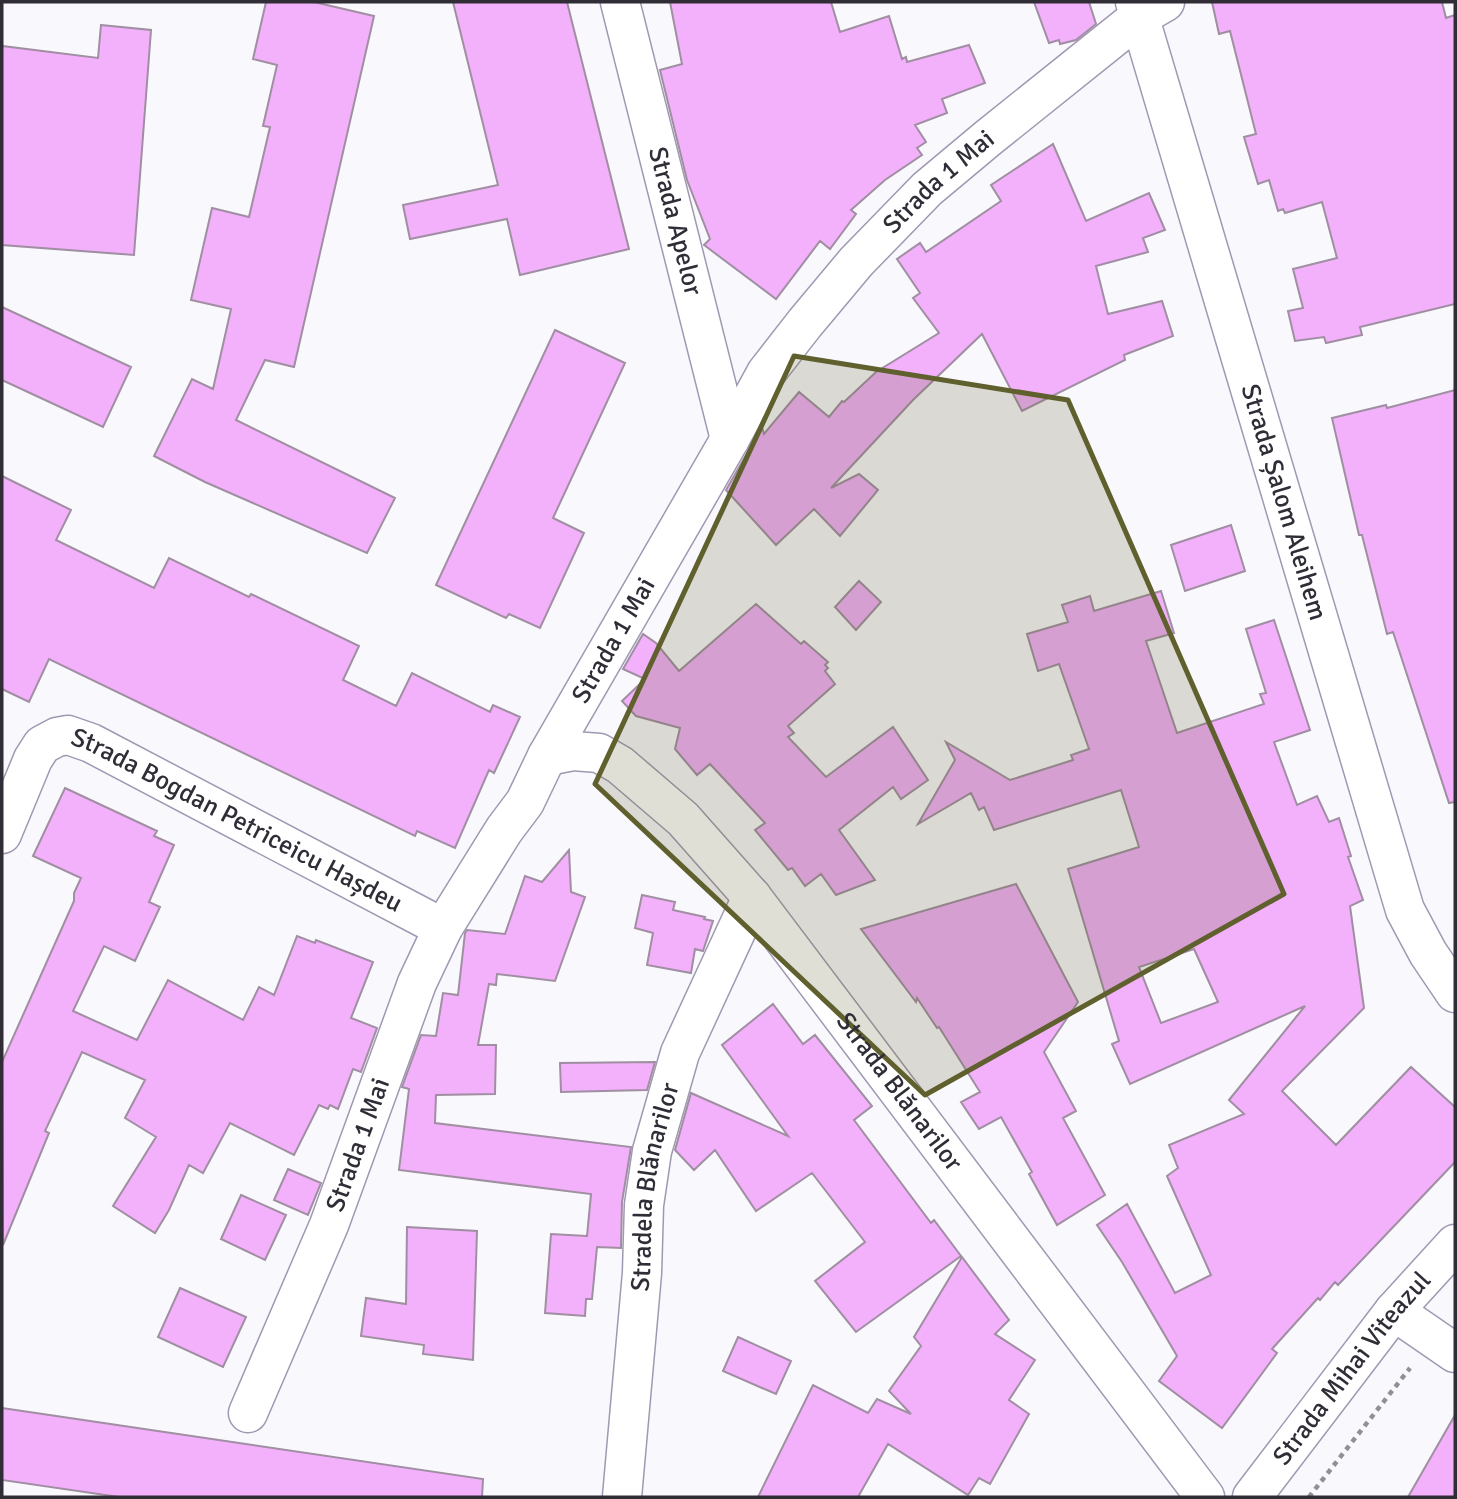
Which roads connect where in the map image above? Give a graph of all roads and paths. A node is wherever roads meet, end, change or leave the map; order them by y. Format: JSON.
{"nodes":[{"id":1,"x":620,"y":2,"type":"edge"},
{"id":2,"x":1146,"y":7,"type":"edge"},
{"id":3,"x":730,"y":439,"type":"junction"},
{"id":4,"x":547,"y":756,"type":"junction"},
{"id":5,"x":2,"y":834,"type":"edge"},
{"id":6,"x":752,"y":897,"type":"junction"},
{"id":7,"x":443,"y":928,"type":"junction"},
{"id":8,"x":1455,"y":993,"type":"edge"},
{"id":9,"x":1455,"y":1244,"type":"edge"},
{"id":10,"x":1394,"y":1311,"type":"junction"},
{"id":11,"x":1444,"y":1345,"type":"edge"},
{"id":12,"x":248,"y":1413,"type":"dead end"},
{"id":13,"x":622,"y":1497,"type":"edge"},
{"id":14,"x":1205,"y":1497,"type":"edge"},
{"id":15,"x":1252,"y":1497,"type":"edge"},
{"id":16,"x":1309,"y":1497,"type":"edge"}],
"edges":[{"from":1,"to":3,"type":"street","name":"Strada Apelor"},
{"from":2,"to":3,"type":"street","name":"Strada 1 Mai"},
{"from":2,"to":8,"type":"street","name":"Strada Șalom Aleihem"},
{"from":3,"to":4,"type":"street","name":"Strada 1 Mai"},
{"from":4,"to":6,"type":"street","name":"Strada Blănarilor"},
{"from":4,"to":7,"type":"street","name":"Strada 1 Mai"},
{"from":5,"to":7,"type":"street","name":"Strada Bogdan Petriceicu Hașdeu"},
{"from":6,"to":13,"type":"street","name":"Stradela Blănarilor"},
{"from":6,"to":14,"type":"street","name":"Strada Blănarilor"},
{"from":7,"to":12,"type":"street","name":"Strada 1 Mai"},
{"from":9,"to":10,"type":"street","name":"Strada Mihai Viteazul"},
{"from":10,"to":11,"type":"street"},
{"from":10,"to":15,"type":"street","name":"Strada Mihai Viteazul"},
{"from":11,"to":16,"type":"path"}]}
